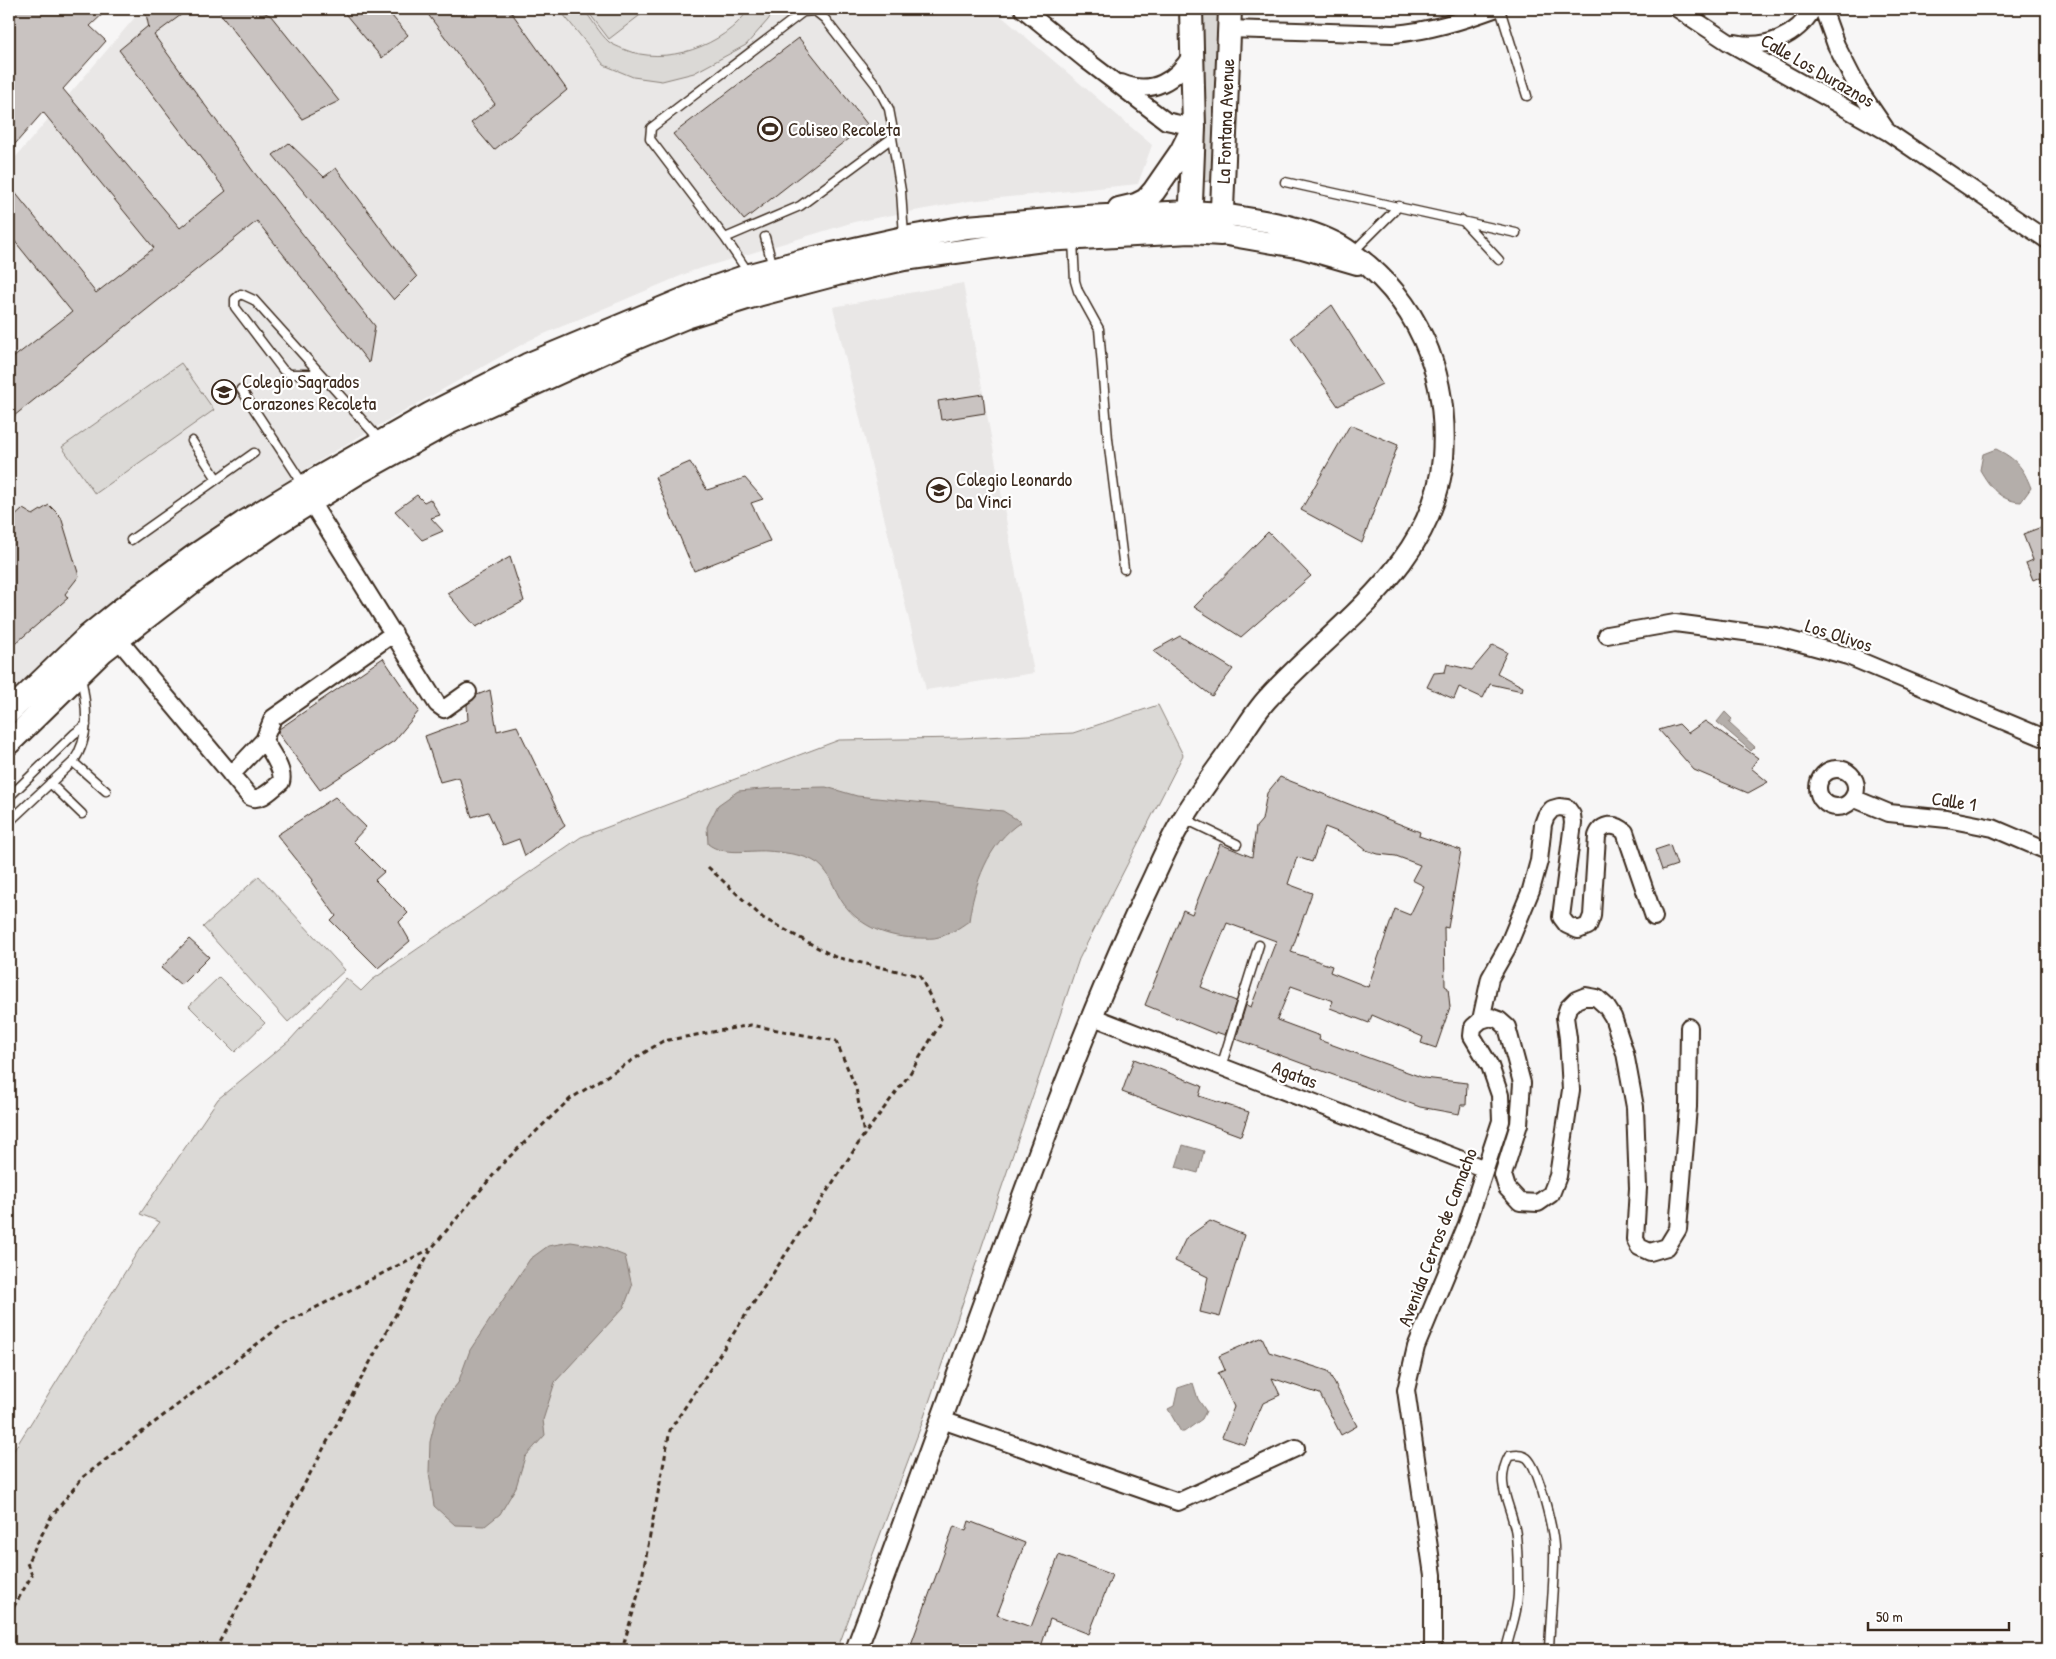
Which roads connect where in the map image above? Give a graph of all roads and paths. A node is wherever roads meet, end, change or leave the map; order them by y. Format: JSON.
{"nodes":[{"id":1,"x":1024,"y":9,"type":"edge"},
{"id":2,"x":1191,"y":9,"type":"edge"},
{"id":3,"x":1494,"y":9,"type":"edge"},
{"id":4,"x":1500,"y":9,"type":"edge"},
{"id":5,"x":1678,"y":9,"type":"edge"},
{"id":6,"x":1813,"y":9,"type":"edge"},
{"id":7,"x":1823,"y":9,"type":"edge"},
{"id":8,"x":1229,"y":19,"type":"edge"},
{"id":9,"x":1728,"y":42,"type":"junction"},
{"id":10,"x":1192,"y":54,"type":"junction"},
{"id":11,"x":1113,"y":80,"type":"junction"},
{"id":12,"x":1527,"y":96,"type":"dead end"},
{"id":13,"x":1194,"y":127,"type":"junction"},
{"id":14,"x":1888,"y":132,"type":"junction"},
{"id":15,"x":892,"y":138,"type":"junction"},
{"id":16,"x":1285,"y":182,"type":"dead end"},
{"id":17,"x":1399,"y":206,"type":"junction"},
{"id":18,"x":1086,"y":217,"type":"junction"},
{"id":19,"x":1462,"y":220,"type":"junction"},
{"id":20,"x":1190,"y":222,"type":"junction"},
{"id":21,"x":1222,"y":224,"type":"junction"},
{"id":22,"x":1516,"y":233,"type":"dead end"},
{"id":23,"x":765,"y":237,"type":"dead end"},
{"id":24,"x":725,"y":238,"type":"junction"},
{"id":25,"x":904,"y":238,"type":"junction"},
{"id":26,"x":1073,"y":238,"type":"junction"},
{"id":27,"x":2047,"y":240,"type":"edge"},
{"id":28,"x":1349,"y":258,"type":"junction"},
{"id":29,"x":1499,"y":260,"type":"dead end"},
{"id":30,"x":773,"y":268,"type":"junction"},
{"id":31,"x":750,"y":275,"type":"junction"},
{"id":32,"x":320,"y":374,"type":"junction"},
{"id":33,"x":241,"y":390,"type":"dead end"},
{"id":34,"x":192,"y":441,"type":"dead end"},
{"id":35,"x":381,"y":441,"type":"junction"},
{"id":36,"x":254,"y":453,"type":"dead end"},
{"id":37,"x":217,"y":479,"type":"junction"},
{"id":38,"x":307,"y":494,"type":"junction"},
{"id":39,"x":131,"y":540,"type":"dead end"},
{"id":40,"x":1124,"y":570,"type":"dead end"},
{"id":41,"x":394,"y":633,"type":"junction"},
{"id":42,"x":1607,"y":636,"type":"dead end"},
{"id":43,"x":118,"y":638,"type":"junction"},
{"id":44,"x":80,"y":673,"type":"junction"},
{"id":45,"x":468,"y":692,"type":"dead end"},
{"id":46,"x":9,"y":712,"type":"edge"},
{"id":47,"x":86,"y":725,"type":"junction"},
{"id":48,"x":2047,"y":739,"type":"edge"},
{"id":49,"x":264,"y":740,"type":"junction"},
{"id":50,"x":9,"y":743,"type":"edge"},
{"id":51,"x":73,"y":762,"type":"junction"},
{"id":52,"x":231,"y":775,"type":"junction"},
{"id":53,"x":50,"y":783,"type":"junction"},
{"id":54,"x":106,"y":791,"type":"dead end"},
{"id":55,"x":9,"y":797,"type":"edge"},
{"id":56,"x":1853,"y":798,"type":"dead end"},
{"id":57,"x":82,"y":814,"type":"dead end"},
{"id":58,"x":1183,"y":818,"type":"junction"},
{"id":59,"x":9,"y":822,"type":"edge"},
{"id":60,"x":1237,"y":844,"type":"dead end"},
{"id":61,"x":2047,"y":851,"type":"edge"},
{"id":62,"x":708,"y":868,"type":"dead end"},
{"id":63,"x":1654,"y":917,"type":"dead end"},
{"id":64,"x":1259,"y":945,"type":"dead end"},
{"id":65,"x":1091,"y":1016,"type":"junction"},
{"id":66,"x":1481,"y":1020,"type":"junction"},
{"id":67,"x":1689,"y":1027,"type":"dead end"},
{"id":68,"x":1221,"y":1067,"type":"junction"},
{"id":69,"x":864,"y":1135,"type":"junction"},
{"id":70,"x":1485,"y":1169,"type":"junction"},
{"id":71,"x":431,"y":1249,"type":"junction"},
{"id":72,"x":942,"y":1420,"type":"junction"},
{"id":73,"x":1296,"y":1448,"type":"dead end"},
{"id":74,"x":9,"y":1615,"type":"edge"},
{"id":75,"x":215,"y":1650,"type":"edge"},
{"id":76,"x":622,"y":1650,"type":"edge"},
{"id":77,"x":856,"y":1650,"type":"edge"},
{"id":78,"x":1433,"y":1650,"type":"edge"},
{"id":79,"x":1506,"y":1650,"type":"edge"},
{"id":80,"x":1549,"y":1650,"type":"edge"}],
"edges":[{"from":1,"to":11,"type":"street"},
{"from":2,"to":10,"type":"main road","name":"La Fontana Avenue"},
{"from":3,"to":8,"type":"street"},
{"from":4,"to":12,"type":"lane"},
{"from":5,"to":9,"type":"street","name":"Calle Los Duraznos"},
{"from":6,"to":9,"type":"street"},
{"from":7,"to":14,"type":"street","name":"Calle Los Duraznos"},
{"from":8,"to":21,"type":"main road","name":"La Fontana Avenue"},
{"from":9,"to":14,"type":"street","name":"Calle Los Duraznos"},
{"from":10,"to":11,"type":"street"},
{"from":10,"to":13,"type":"main road","name":"La Fontana Avenue"},
{"from":11,"to":13,"type":"street"},
{"from":13,"to":18,"type":"main road"},
{"from":13,"to":20,"type":"main road","name":"La Fontana Avenue"},
{"from":14,"to":27,"type":"street","name":"Calle Los Duraznos"},
{"from":15,"to":24,"type":"lane"},
{"from":15,"to":24,"type":"lane"},
{"from":15,"to":25,"type":"lane"},
{"from":16,"to":17,"type":"lane"},
{"from":17,"to":19,"type":"lane"},
{"from":17,"to":28,"type":"lane"},
{"from":18,"to":20,"type":"main road"},
{"from":18,"to":25,"type":"main road"},
{"from":19,"to":22,"type":"lane"},
{"from":19,"to":29,"type":"lane"},
{"from":20,"to":21,"type":"main road"},
{"from":20,"to":26,"type":"main road"},
{"from":21,"to":28,"type":"street"},
{"from":23,"to":30,"type":"lane"},
{"from":24,"to":31,"type":"lane"},
{"from":25,"to":30,"type":"main road"},
{"from":26,"to":38,"type":"main road"},
{"from":26,"to":40,"type":"lane"},
{"from":28,"to":58,"type":"street"},
{"from":30,"to":31,"type":"main road"},
{"from":31,"to":35,"type":"main road"},
{"from":32,"to":32,"type":"lane"},
{"from":32,"to":35,"type":"lane"},
{"from":33,"to":38,"type":"lane"},
{"from":34,"to":37,"type":"lane"},
{"from":35,"to":38,"type":"main road"},
{"from":36,"to":37,"type":"lane"},
{"from":37,"to":39,"type":"lane"},
{"from":38,"to":41,"type":"street"},
{"from":38,"to":43,"type":"main road"},
{"from":38,"to":46,"type":"main road"},
{"from":41,"to":45,"type":"street"},
{"from":41,"to":49,"type":"street"},
{"from":42,"to":48,"type":"street","name":"Los Olivos"},
{"from":43,"to":44,"type":"main road"},
{"from":43,"to":52,"type":"street"},
{"from":44,"to":47,"type":"lane"},
{"from":44,"to":50,"type":"main road"},
{"from":47,"to":51,"type":"lane"},
{"from":47,"to":55,"type":"lane"},
{"from":49,"to":52,"type":"street"},
{"from":49,"to":52,"type":"street"},
{"from":51,"to":53,"type":"lane"},
{"from":51,"to":54,"type":"lane"},
{"from":53,"to":57,"type":"lane"},
{"from":53,"to":59,"type":"lane"},
{"from":56,"to":61,"type":"street","name":"Calle 1"},
{"from":58,"to":60,"type":"lane"},
{"from":58,"to":65,"type":"street"},
{"from":62,"to":69,"type":"path"},
{"from":63,"to":66,"type":"street"},
{"from":64,"to":68,"type":"lane"},
{"from":65,"to":68,"type":"street","name":"Agatas"},
{"from":65,"to":72,"type":"street"},
{"from":66,"to":67,"type":"street","name":"Avenida Cerros de Camacho"},
{"from":66,"to":70,"type":"street","name":"Avenida Cerros de Camacho"},
{"from":68,"to":70,"type":"street","name":"Agatas"},
{"from":69,"to":71,"type":"path"},
{"from":69,"to":76,"type":"path"},
{"from":70,"to":78,"type":"street","name":"Avenida Cerros de Camacho"},
{"from":71,"to":74,"type":"path"},
{"from":71,"to":75,"type":"path"},
{"from":72,"to":73,"type":"street"},
{"from":72,"to":77,"type":"street"},
{"from":79,"to":80,"type":"lane"}]}
